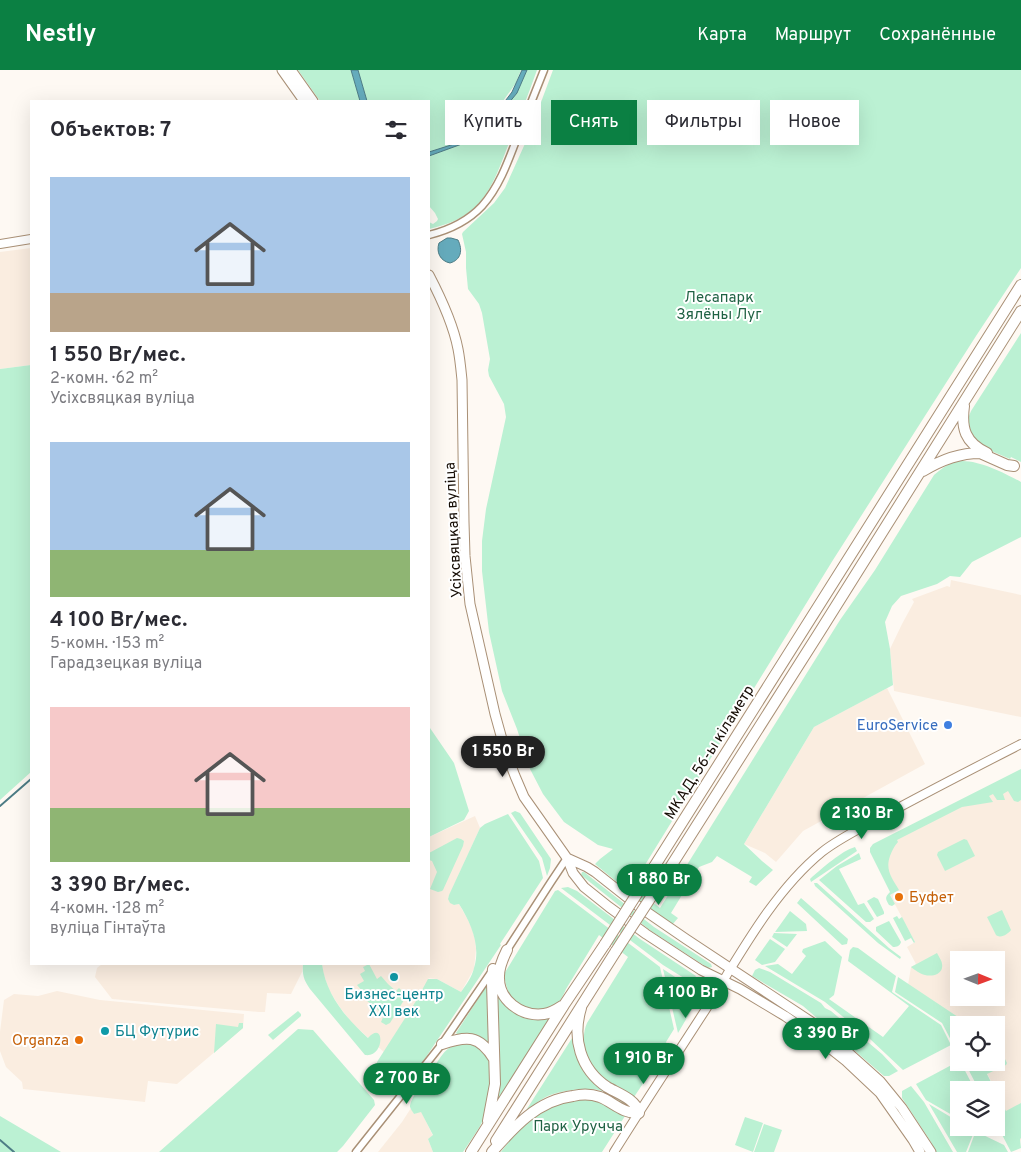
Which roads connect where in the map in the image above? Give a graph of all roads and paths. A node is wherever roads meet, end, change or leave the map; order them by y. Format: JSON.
{"nodes":[{"id":1,"x":282,"y":70,"type":"edge"},
{"id":2,"x":291,"y":70,"type":"edge"},
{"id":3,"x":544,"y":70,"type":"edge"},
{"id":4,"x":303,"y":100,"type":"edge"},
{"id":5,"x":312,"y":100,"type":"edge"},
{"id":6,"x":430,"y":235,"type":"edge"},
{"id":7,"x":30,"y":239,"type":"edge"},
{"id":8,"x":0,"y":244,"type":"edge"},
{"id":9,"x":430,"y":278,"type":"edge"},
{"id":10,"x":1021,"y":285,"type":"edge"},
{"id":11,"x":1021,"y":311,"type":"edge"},
{"id":12,"x":965,"y":400,"type":"junction"},
{"id":13,"x":1018,"y":468,"type":"edge"},
{"id":14,"x":920,"y":472,"type":"junction"},
{"id":15,"x":1021,"y":744,"type":"edge"},
{"id":16,"x":567,"y":858,"type":"junction"},
{"id":17,"x":507,"y":950,"type":"junction"},
{"id":18,"x":493,"y":969,"type":"junction"},
{"id":19,"x":730,"y":969,"type":"junction"},
{"id":20,"x":723,"y":981,"type":"junction"},
{"id":21,"x":564,"y":1005,"type":"junction"},
{"id":22,"x":581,"y":1008,"type":"junction"},
{"id":23,"x":442,"y":1044,"type":"junction"},
{"id":24,"x":494,"y":1060,"type":"junction"},
{"id":25,"x":639,"y":1112,"type":"junction"},
{"id":26,"x":485,"y":1131,"type":"junction"},
{"id":27,"x":356,"y":1152,"type":"edge"},
{"id":28,"x":471,"y":1152,"type":"edge"},
{"id":29,"x":490,"y":1152,"type":"edge"},
{"id":30,"x":614,"y":1152,"type":"edge"},
{"id":31,"x":920,"y":1152,"type":"edge"},
{"id":32,"x":931,"y":1152,"type":"edge"}],
"edges":[{"from":1,"to":4,"type":"main road"},
{"from":2,"to":5,"type":"main road"},
{"from":3,"to":6,"type":"street"},
{"from":7,"to":8,"type":"street"},
{"from":9,"to":16,"type":"main road","name":"Усіхсвяцкая вуліца"},
{"from":10,"to":21,"type":"highway","name":"МКАД, 56-ы кіламетр","bridge":true},
{"from":11,"to":12,"type":"highway","name":"МКАД, 56-ы кіламетр"},
{"from":12,"to":13,"type":"highway"},
{"from":12,"to":14,"type":"highway","name":"МКАД, 56-ы кіламетр"},
{"from":13,"to":14,"type":"highway"},
{"from":14,"to":22,"type":"highway","name":"МКАД, 56-ы кіламетр","bridge":true},
{"from":15,"to":19,"type":"street"},
{"from":16,"to":17,"type":"street"},
{"from":16,"to":19,"type":"main road","name":"Усіхсвяцкая вуліца"},
{"from":16,"to":20,"type":"main road","name":"Усіхсвяцкая вуліца"},
{"from":17,"to":18,"type":"street"},
{"from":17,"to":21,"type":"highway"},
{"from":18,"to":23,"type":"street"},
{"from":18,"to":24,"type":"highway"},
{"from":19,"to":20,"type":"street"},
{"from":19,"to":32,"type":"main road","name":"Усіхсвяцкая вуліца"},
{"from":20,"to":25,"type":"street"},
{"from":20,"to":31,"type":"main road","name":"Усіхсвяцкая вуліца"},
{"from":21,"to":26,"type":"highway","name":"МКАД, 56-ы кіламетр"},
{"from":22,"to":25,"type":"highway"},
{"from":22,"to":29,"type":"highway","name":"МКАД, 56-ы кіламетр"},
{"from":23,"to":24,"type":"highway"},
{"from":23,"to":27,"type":"street"},
{"from":24,"to":26,"type":"highway"},
{"from":25,"to":29,"type":"highway"},
{"from":25,"to":30,"type":"street"},
{"from":26,"to":28,"type":"highway","name":"МКАД, 56-ы кіламетр"}]}
